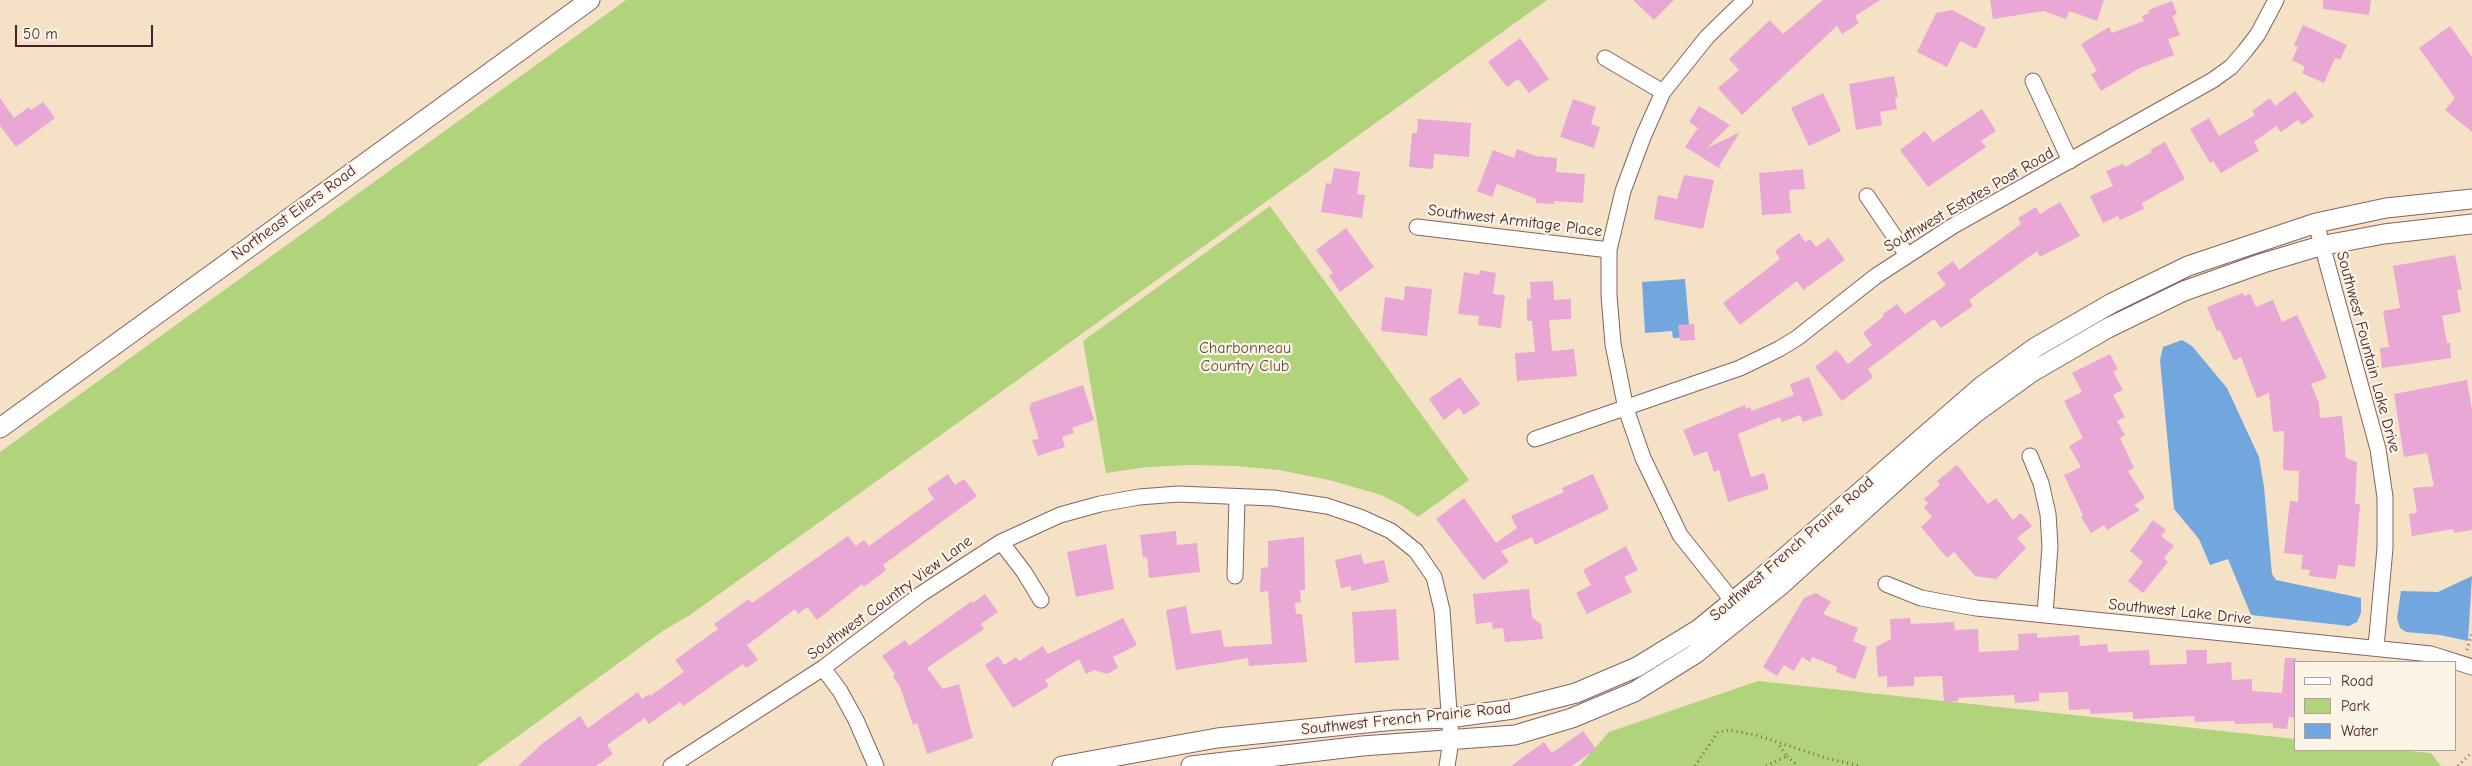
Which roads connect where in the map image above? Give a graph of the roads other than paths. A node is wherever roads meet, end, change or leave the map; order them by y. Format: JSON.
{"nodes":[{"id":1,"x":590,"y":0,"type":"edge"},
{"id":2,"x":1745,"y":0,"type":"edge"},
{"id":3,"x":2276,"y":0,"type":"edge"},
{"id":4,"x":1605,"y":58,"type":"dead end"},
{"id":5,"x":2033,"y":81,"type":"dead end"},
{"id":6,"x":1663,"y":92,"type":"junction"},
{"id":7,"x":2070,"y":161,"type":"junction"},
{"id":8,"x":1868,"y":196,"type":"dead end"},
{"id":9,"x":2472,"y":199,"type":"edge"},
{"id":10,"x":2316,"y":223,"type":"junction"},
{"id":11,"x":2472,"y":224,"type":"edge"},
{"id":12,"x":1417,"y":227,"type":"dead end"},
{"id":13,"x":2320,"y":246,"type":"junction"},
{"id":14,"x":1609,"y":250,"type":"junction"},
{"id":15,"x":1907,"y":255,"type":"junction"},
{"id":16,"x":1626,"y":409,"type":"junction"},
{"id":17,"x":0,"y":428,"type":"edge"},
{"id":18,"x":1535,"y":439,"type":"dead end"},
{"id":19,"x":2030,"y":456,"type":"dead end"},
{"id":20,"x":1237,"y":497,"type":"junction"},
{"id":21,"x":1001,"y":542,"type":"junction"},
{"id":22,"x":1234,"y":576,"type":"dead end"},
{"id":23,"x":1886,"y":584,"type":"dead end"},
{"id":24,"x":1041,"y":600,"type":"dead end"},
{"id":25,"x":1739,"y":609,"type":"junction"},
{"id":26,"x":2045,"y":614,"type":"junction"},
{"id":27,"x":2376,"y":648,"type":"junction"},
{"id":28,"x":2454,"y":661,"type":"edge"},
{"id":29,"x":2457,"y":662,"type":"edge"},
{"id":30,"x":2472,"y":667,"type":"edge"},
{"id":31,"x":823,"y":668,"type":"junction"},
{"id":32,"x":1449,"y":718,"type":"junction"},
{"id":33,"x":1451,"y":741,"type":"junction"},
{"id":34,"x":671,"y":766,"type":"edge"},
{"id":35,"x":876,"y":766,"type":"edge"},
{"id":36,"x":1062,"y":766,"type":"edge"},
{"id":37,"x":1191,"y":766,"type":"edge"},
{"id":38,"x":1447,"y":766,"type":"edge"}],
"edges":[{"from":1,"to":17,"type":"street","name":"Northeast Eilers Road"},
{"from":2,"to":6,"type":"street"},
{"from":3,"to":7,"type":"street","name":"Southwest Estates Post Road"},
{"from":4,"to":6,"type":"street"},
{"from":5,"to":7,"type":"street"},
{"from":6,"to":14,"type":"street"},
{"from":7,"to":15,"type":"street","name":"Southwest Estates Post Road"},
{"from":8,"to":15,"type":"street"},
{"from":9,"to":10,"type":"street","name":"Southwest French Prairie Road"},
{"from":10,"to":13,"type":"street","name":"Southwest Fountain Lake Drive"},
{"from":10,"to":25,"type":"street","name":"Southwest French Prairie Road"},
{"from":11,"to":13,"type":"street","name":"Southwest French Prairie Road"},
{"from":12,"to":14,"type":"street","name":"Southwest Armitage Place"},
{"from":13,"to":25,"type":"street","name":"Southwest French Prairie Road"},
{"from":13,"to":27,"type":"street","name":"Southwest Fountain Lake Drive"},
{"from":14,"to":16,"type":"street"},
{"from":15,"to":16,"type":"street","name":"Southwest Estates Post Road"},
{"from":16,"to":18,"type":"street","name":"Southwest Estates Post Road"},
{"from":16,"to":25,"type":"street"},
{"from":19,"to":26,"type":"street"},
{"from":20,"to":21,"type":"street","name":"Southwest Country View Lane"},
{"from":20,"to":22,"type":"street"},
{"from":20,"to":32,"type":"street","name":"Southwest Country View Lane"},
{"from":21,"to":24,"type":"street"},
{"from":21,"to":31,"type":"street","name":"Southwest Country View Lane"},
{"from":23,"to":26,"type":"street","name":"Southwest Lake Drive"},
{"from":25,"to":32,"type":"street","name":"Southwest French Prairie Road"},
{"from":25,"to":33,"type":"street","name":"Southwest French Prairie Road"},
{"from":26,"to":27,"type":"street","name":"Southwest Lake Drive"},
{"from":27,"to":28,"type":"street","name":"Southwest Lake Drive"},
{"from":29,"to":30,"type":"street","name":"Southwest Lake Drive"},
{"from":31,"to":34,"type":"street","name":"Southwest Country View Lane"},
{"from":31,"to":35,"type":"street"},
{"from":32,"to":33,"type":"street","name":"Southwest Country View Lane"},
{"from":32,"to":36,"type":"street","name":"Southwest French Prairie Road"},
{"from":33,"to":37,"type":"street","name":"Southwest French Prairie Road"},
{"from":33,"to":38,"type":"street","name":"Southwest Country View Lane"}]}
